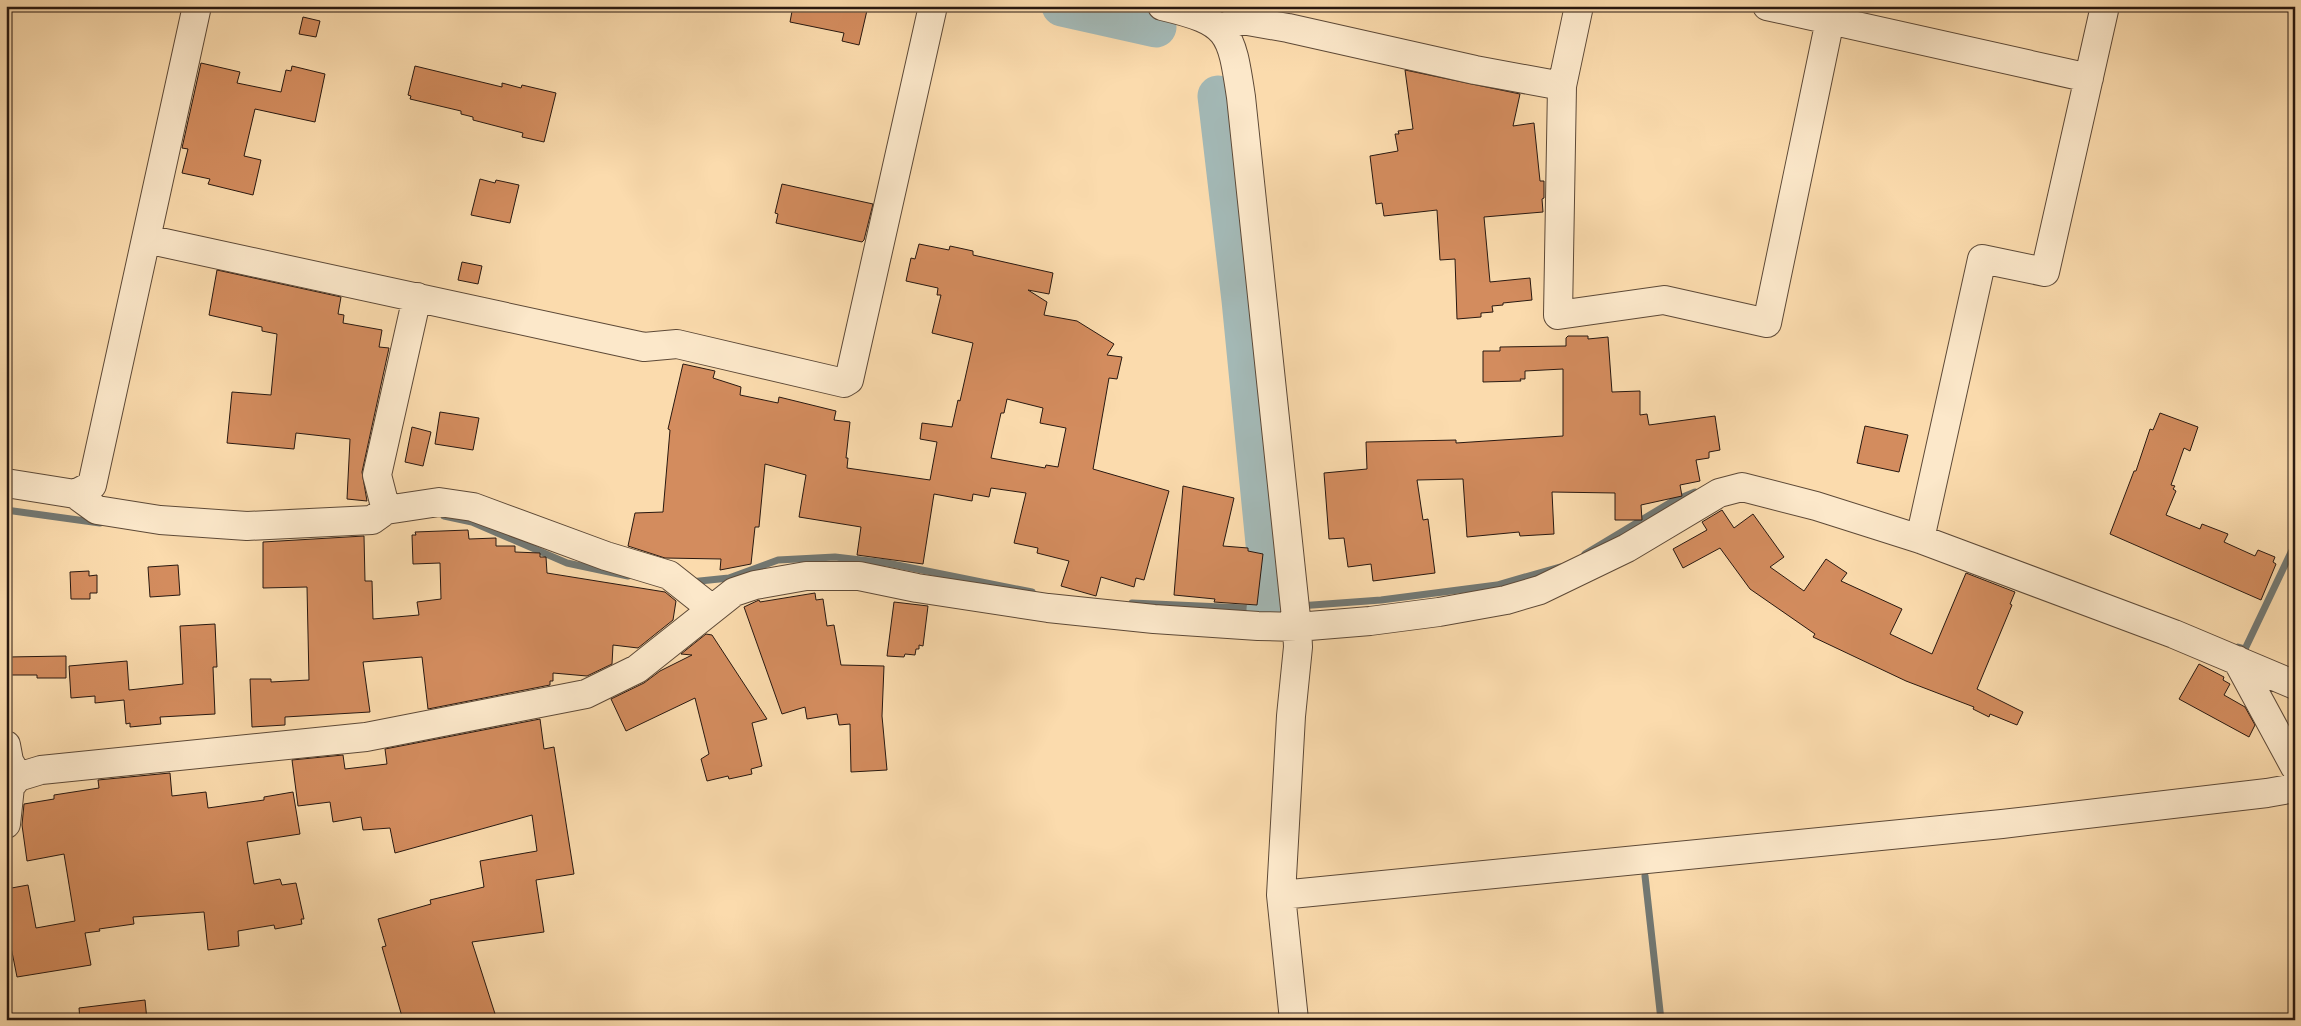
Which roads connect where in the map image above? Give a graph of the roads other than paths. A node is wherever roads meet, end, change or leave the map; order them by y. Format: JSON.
{"nodes":[{"id":1,"x":197,"y":6,"type":"edge"},
{"id":2,"x":932,"y":6,"type":"edge"},
{"id":3,"x":1162,"y":6,"type":"edge"},
{"id":4,"x":1579,"y":6,"type":"edge"},
{"id":5,"x":1767,"y":6,"type":"edge"},
{"id":6,"x":2105,"y":6,"type":"edge"},
{"id":7,"x":1830,"y":20,"type":"junction"},
{"id":8,"x":1221,"y":28,"type":"junction"},
{"id":9,"x":2089,"y":78,"type":"junction"},
{"id":10,"x":1562,"y":86,"type":"junction"},
{"id":11,"x":146,"y":239,"type":"junction"},
{"id":12,"x":417,"y":297,"type":"junction"},
{"id":13,"x":6,"y":483,"type":"edge"},
{"id":14,"x":75,"y":494,"type":"junction"},
{"id":15,"x":386,"y":510,"type":"junction"},
{"id":16,"x":1920,"y":538,"type":"junction"},
{"id":17,"x":712,"y":609,"type":"junction"},
{"id":18,"x":1296,"y":626,"type":"junction"},
{"id":19,"x":2237,"y":660,"type":"junction"},
{"id":20,"x":2295,"y":685,"type":"edge"},
{"id":21,"x":6,"y":745,"type":"edge"},
{"id":22,"x":2295,"y":767,"type":"edge"},
{"id":23,"x":18,"y":777,"type":"junction"},
{"id":24,"x":2295,"y":788,"type":"edge"},
{"id":25,"x":6,"y":824,"type":"edge"},
{"id":26,"x":1281,"y":895,"type":"junction"},
{"id":27,"x":1294,"y":1020,"type":"edge"}],
"edges":[{"from":1,"to":11,"type":"street"},
{"from":2,"to":12,"type":"street"},
{"from":3,"to":8,"type":"street"},
{"from":4,"to":10,"type":"street"},
{"from":5,"to":7,"type":"street"},
{"from":6,"to":9,"type":"street"},
{"from":7,"to":9,"type":"street"},
{"from":7,"to":10,"type":"street"},
{"from":8,"to":10,"type":"street"},
{"from":8,"to":18,"type":"street"},
{"from":9,"to":16,"type":"street"},
{"from":11,"to":12,"type":"street"},
{"from":11,"to":14,"type":"street"},
{"from":12,"to":15,"type":"street"},
{"from":13,"to":14,"type":"street"},
{"from":14,"to":15,"type":"street"},
{"from":15,"to":17,"type":"street"},
{"from":16,"to":18,"type":"street"},
{"from":16,"to":19,"type":"street"},
{"from":17,"to":18,"type":"street"},
{"from":17,"to":23,"type":"street"},
{"from":18,"to":26,"type":"street"},
{"from":19,"to":20,"type":"street"},
{"from":19,"to":22,"type":"street"},
{"from":21,"to":23,"type":"street"},
{"from":23,"to":25,"type":"street"},
{"from":24,"to":26,"type":"street"},
{"from":26,"to":27,"type":"street"}]}
